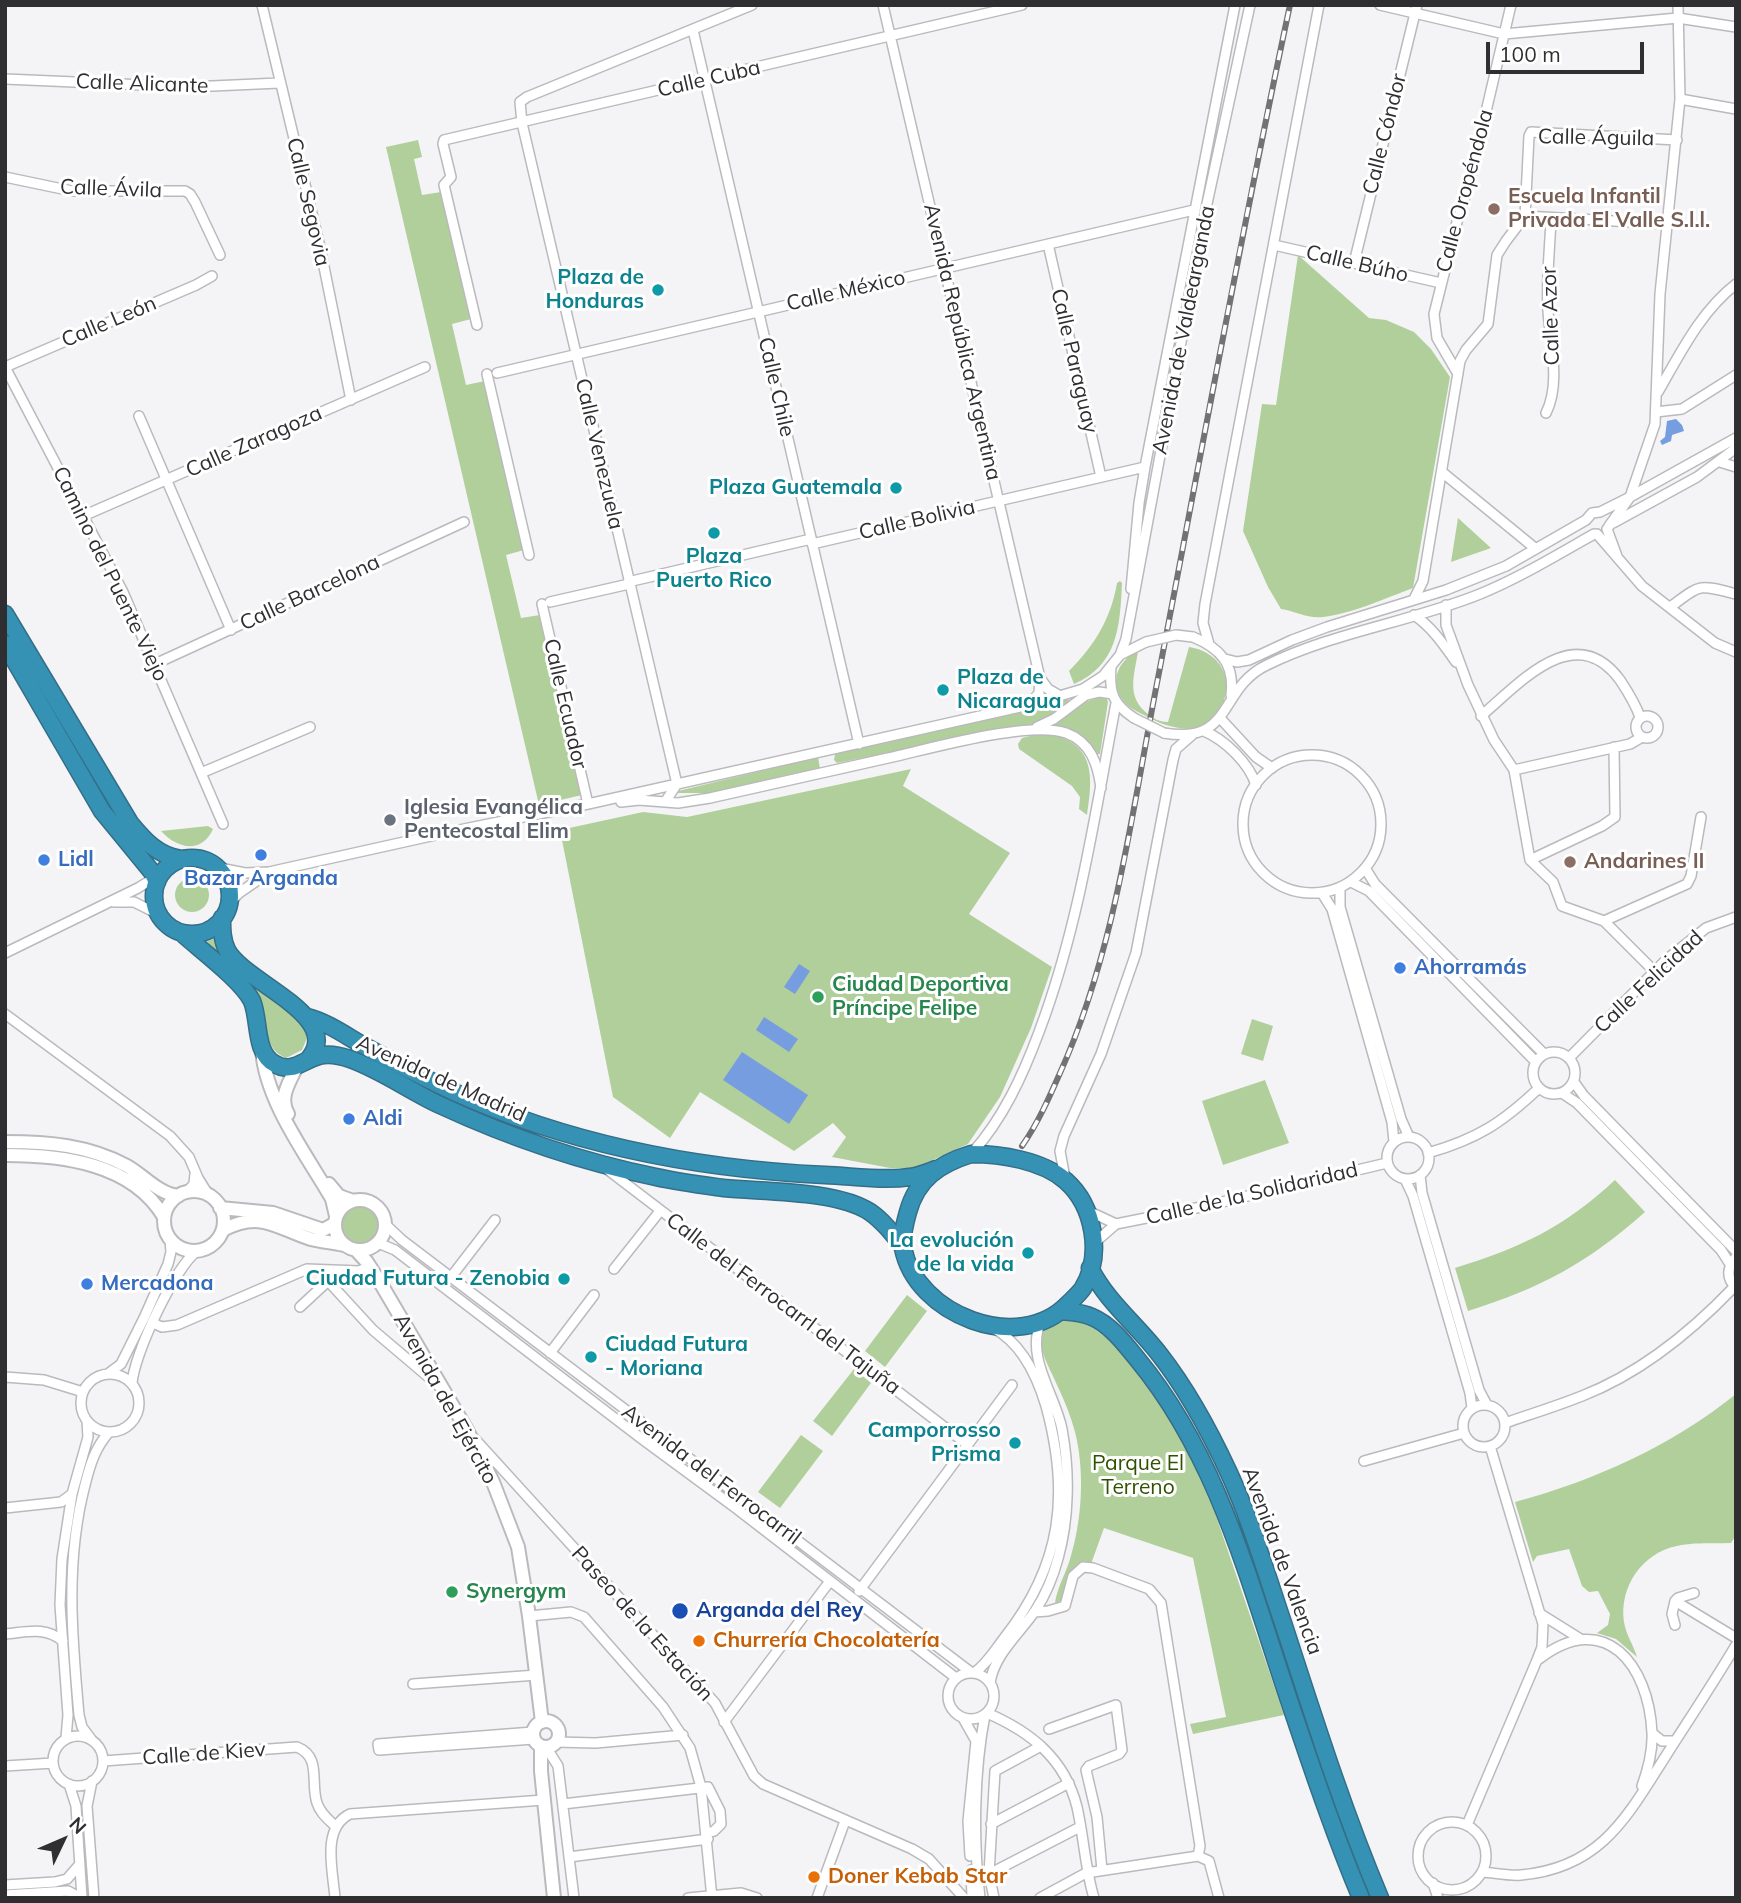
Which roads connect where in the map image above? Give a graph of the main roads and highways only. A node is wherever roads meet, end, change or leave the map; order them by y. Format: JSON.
{"nodes":[{"id":1,"x":5,"y":614,"type":"edge"},
{"id":2,"x":5,"y":643,"type":"edge"},
{"id":3,"x":181,"y":859,"type":"junction"},
{"id":4,"x":158,"y":878,"type":"junction"},
{"id":5,"x":225,"y":911,"type":"junction"},
{"id":6,"x":184,"y":935,"type":"junction"},
{"id":7,"x":307,"y":1017,"type":"junction"},
{"id":8,"x":262,"y":1049,"type":"junction"},
{"id":9,"x":303,"y":1063,"type":"junction"},
{"id":10,"x":5,"y":1142,"type":"edge"},
{"id":11,"x":5,"y":1155,"type":"edge"},
{"id":12,"x":936,"y":1169,"type":"junction"},
{"id":13,"x":182,"y":1194,"type":"junction"},
{"id":14,"x":353,"y":1201,"type":"junction"},
{"id":15,"x":220,"y":1208,"type":"junction"},
{"id":16,"x":164,"y":1217,"type":"junction"},
{"id":17,"x":335,"y":1220,"type":"junction"},
{"id":18,"x":223,"y":1230,"type":"junction"},
{"id":19,"x":376,"y":1245,"type":"junction"},
{"id":20,"x":903,"y":1247,"type":"junction"},
{"id":21,"x":350,"y":1248,"type":"junction"},
{"id":22,"x":1090,"y":1268,"type":"junction"},
{"id":23,"x":381,"y":1284,"type":"junction"},
{"id":24,"x":1061,"y":1311,"type":"junction"},
{"id":25,"x":542,"y":1738,"type":"junction"},
{"id":26,"x":554,"y":1898,"type":"edge"},
{"id":27,"x":563,"y":1898,"type":"edge"},
{"id":28,"x":1361,"y":1898,"type":"edge"},
{"id":29,"x":1380,"y":1898,"type":"edge"}],
"edges":[{"from":1,"to":3,"type":"highway"},
{"from":2,"to":4,"type":"highway"},
{"from":3,"to":4,"type":"highway"},
{"from":3,"to":5,"type":"highway"},
{"from":4,"to":6,"type":"highway"},
{"from":5,"to":6,"type":"highway"},
{"from":5,"to":7,"type":"highway","name":"Avenida de Madrid"},
{"from":6,"to":8,"type":"highway"},
{"from":7,"to":9,"type":"highway"},
{"from":7,"to":12,"type":"highway","name":"Avenida de Madrid"},
{"from":8,"to":9,"type":"highway","name":"Avenida de Madrid"},
{"from":8,"to":17,"type":"main road"},
{"from":9,"to":14,"type":"main road"},
{"from":9,"to":20,"type":"highway","name":"Avenida de Madrid"},
{"from":10,"to":13,"type":"main road"},
{"from":11,"to":16,"type":"main road"},
{"from":12,"to":20,"type":"highway"},
{"from":12,"to":22,"type":"highway"},
{"from":13,"to":15,"type":"main road"},
{"from":13,"to":16,"type":"main road"},
{"from":14,"to":17,"type":"main road"},
{"from":14,"to":19,"type":"main road"},
{"from":15,"to":17,"type":"main road"},
{"from":15,"to":18,"type":"main road"},
{"from":16,"to":18,"type":"main road"},
{"from":17,"to":21,"type":"main road"},
{"from":18,"to":21,"type":"main road"},
{"from":19,"to":21,"type":"main road"},
{"from":19,"to":23,"type":"main road","name":"Avenida del Ejército"},
{"from":20,"to":24,"type":"highway"},
{"from":21,"to":23,"type":"main road","name":"Avenida del Ejército"},
{"from":22,"to":24,"type":"highway"},
{"from":22,"to":29,"type":"highway","name":"Avenida de Valencia"},
{"from":23,"to":25,"type":"main road","name":"Avenida del Ejército"},
{"from":24,"to":28,"type":"highway","name":"Avenida de Valencia"},
{"from":25,"to":26,"type":"main road","name":"Avenida del Ejército"},
{"from":25,"to":27,"type":"main road","name":"Avenida del Ejército"}]}
